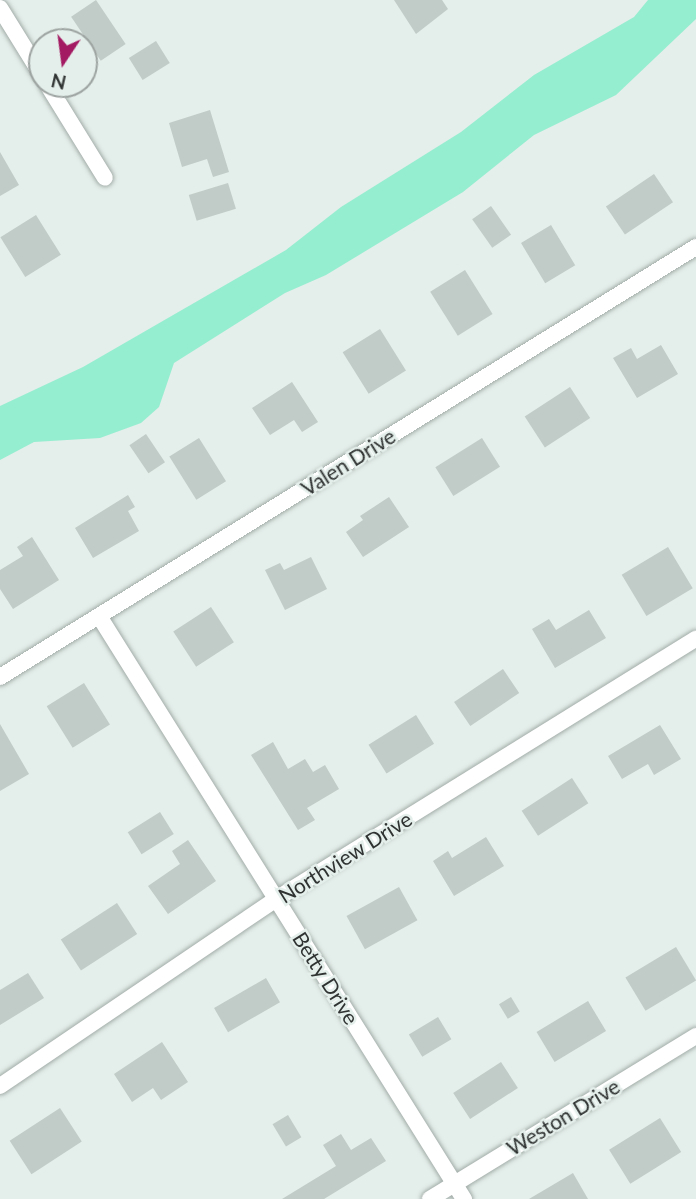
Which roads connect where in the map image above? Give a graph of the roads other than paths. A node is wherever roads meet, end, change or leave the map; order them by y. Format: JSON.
{"nodes":[{"id":1,"x":0,"y":8,"type":"edge"},
{"id":2,"x":28,"y":53,"type":"edge"},
{"id":3,"x":56,"y":98,"type":"edge"},
{"id":4,"x":105,"y":178,"type":"dead end"},
{"id":5,"x":696,"y":247,"type":"edge"},
{"id":6,"x":99,"y":615,"type":"junction"},
{"id":7,"x":696,"y":639,"type":"edge"},
{"id":8,"x":0,"y":677,"type":"edge"},
{"id":9,"x":276,"y":899,"type":"junction"},
{"id":10,"x":696,"y":1036,"type":"edge"},
{"id":11,"x":0,"y":1086,"type":"edge"},
{"id":12,"x":455,"y":1184,"type":"junction"},
{"id":13,"x":430,"y":1199,"type":"edge"},
{"id":14,"x":464,"y":1199,"type":"edge"}],
"edges":[{"from":1,"to":2,"type":"street"},
{"from":3,"to":4,"type":"street"},
{"from":5,"to":6,"type":"street","name":"Valen Drive"},
{"from":6,"to":8,"type":"street","name":"Valen Drive"},
{"from":6,"to":9,"type":"street","name":"Betty Drive"},
{"from":7,"to":9,"type":"street","name":"Northview Drive"},
{"from":9,"to":11,"type":"street","name":"Northview Drive"},
{"from":9,"to":12,"type":"street","name":"Betty Drive"},
{"from":10,"to":12,"type":"street","name":"Weston Drive"},
{"from":12,"to":13,"type":"street","name":"Weston Drive"},
{"from":12,"to":14,"type":"street","name":"Betty Drive"}]}
